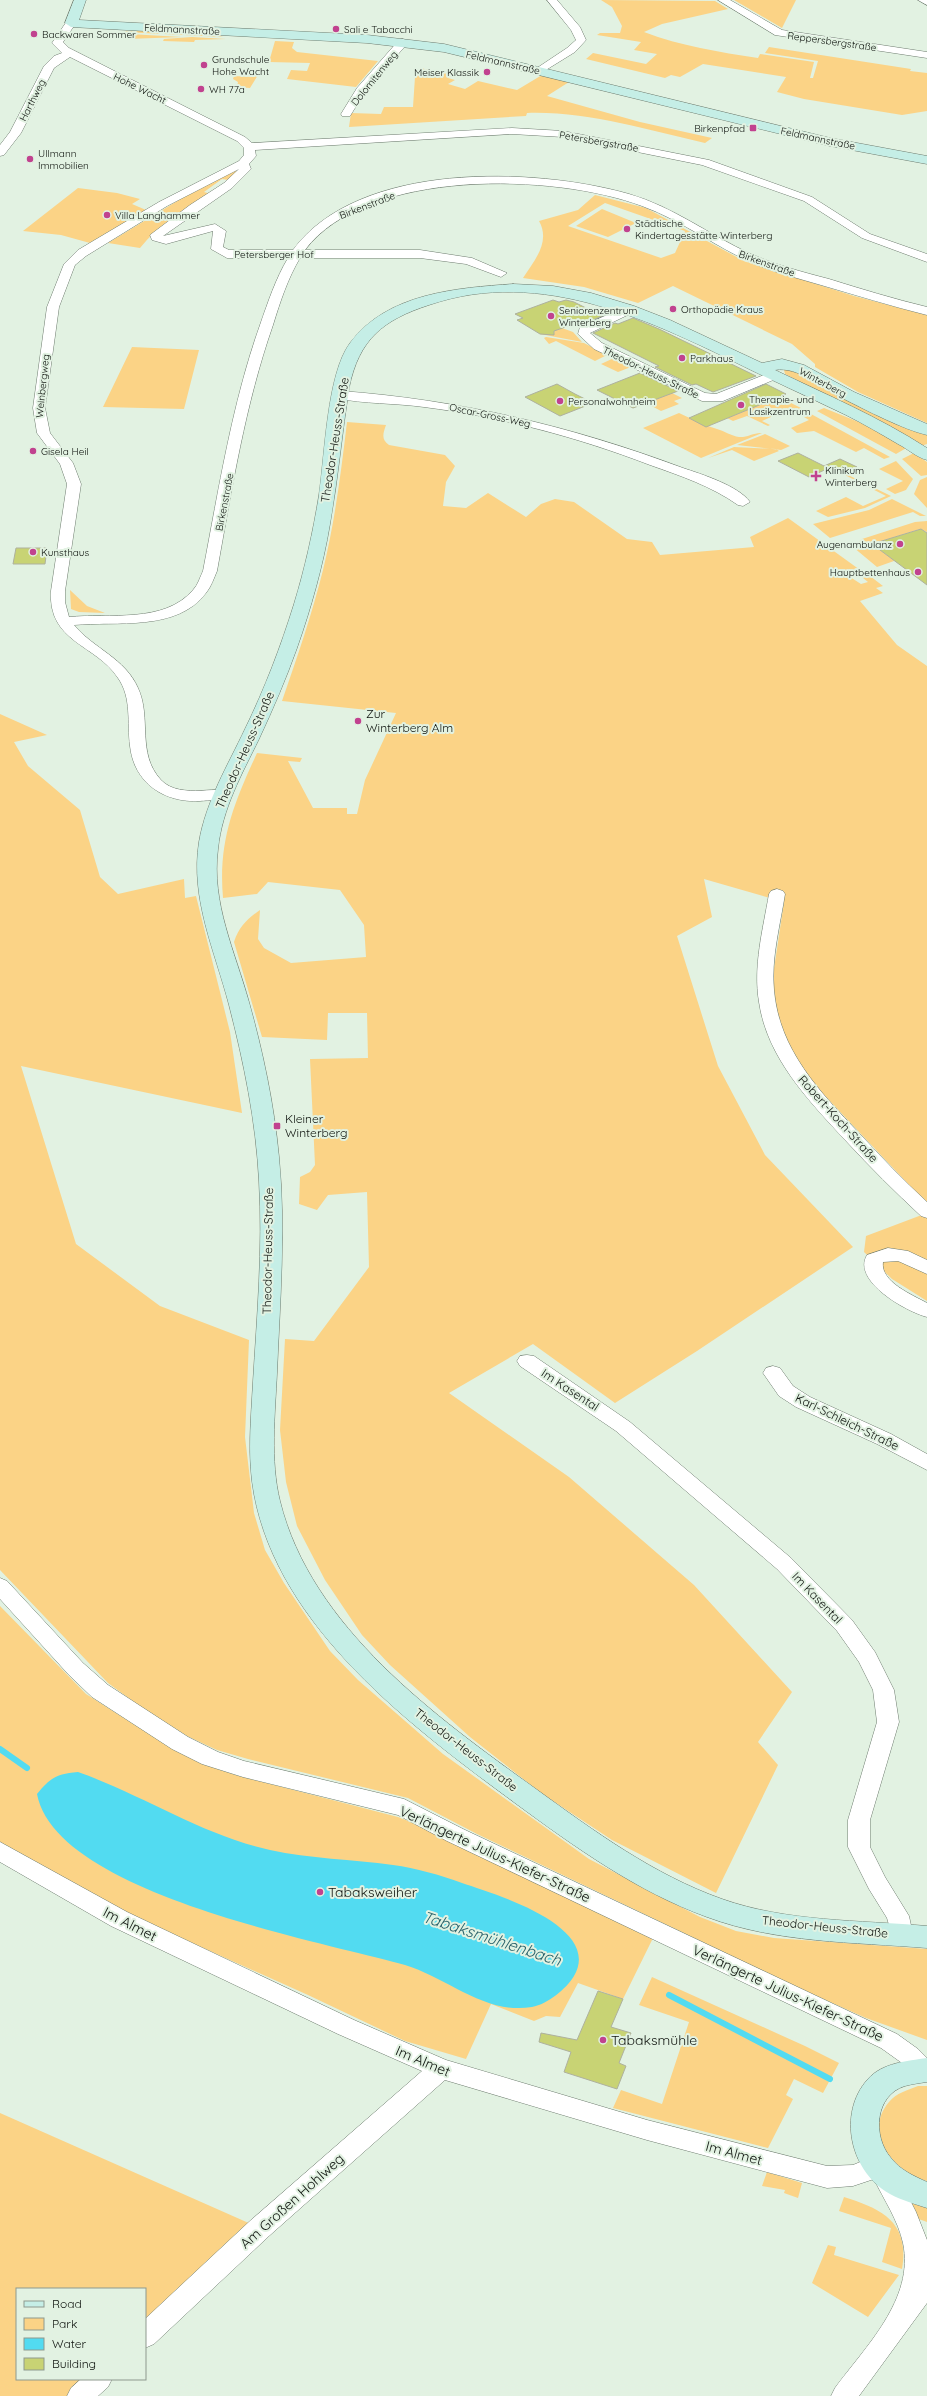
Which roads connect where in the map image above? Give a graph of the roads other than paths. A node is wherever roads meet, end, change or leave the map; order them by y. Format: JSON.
{"nodes":[{"id":1,"x":80,"y":0,"type":"edge"},
{"id":2,"x":552,"y":0,"type":"edge"},
{"id":3,"x":723,"y":0,"type":"edge"},
{"id":4,"x":923,"y":0,"type":"edge"},
{"id":5,"x":927,"y":2,"type":"edge"},
{"id":6,"x":71,"y":23,"type":"junction"},
{"id":7,"x":403,"y":42,"type":"junction"},
{"id":8,"x":70,"y":53,"type":"junction"},
{"id":9,"x":927,"y":55,"type":"edge"},
{"id":10,"x":541,"y":70,"type":"junction"},
{"id":11,"x":346,"y":114,"type":"dead end"},
{"id":12,"x":249,"y":147,"type":"junction"},
{"id":13,"x":0,"y":153,"type":"edge"},
{"id":14,"x":927,"y":160,"type":"edge"},
{"id":15,"x":243,"y":163,"type":"junction"},
{"id":16,"x":295,"y":255,"type":"junction"},
{"id":17,"x":927,"y":258,"type":"edge"},
{"id":18,"x":490,"y":268,"type":"junction"},
{"id":19,"x":501,"y":273,"type":"dead end"},
{"id":20,"x":474,"y":275,"type":"dead end"},
{"id":21,"x":630,"y":308,"type":"junction"},
{"id":22,"x":927,"y":311,"type":"edge"},
{"id":23,"x":759,"y":368,"type":"junction"},
{"id":24,"x":774,"y":375,"type":"junction"},
{"id":25,"x":341,"y":395,"type":"junction"},
{"id":26,"x":927,"y":430,"type":"edge"},
{"id":27,"x":649,"y":445,"type":"dead end"},
{"id":28,"x":635,"y":454,"type":"junction"},
{"id":29,"x":927,"y":455,"type":"edge"},
{"id":30,"x":743,"y":502,"type":"dead end"},
{"id":31,"x":64,"y":622,"type":"junction"},
{"id":32,"x":220,"y":803,"type":"junction"},
{"id":33,"x":777,"y":894,"type":"dead end"},
{"id":34,"x":927,"y":1212,"type":"edge"},
{"id":35,"x":927,"y":1268,"type":"edge"},
{"id":36,"x":927,"y":1311,"type":"edge"},
{"id":37,"x":527,"y":1361,"type":"dead end"},
{"id":38,"x":773,"y":1373,"type":"dead end"},
{"id":39,"x":927,"y":1463,"type":"edge"},
{"id":40,"x":0,"y":1586,"type":"edge"},
{"id":41,"x":0,"y":1851,"type":"edge"},
{"id":42,"x":915,"y":1936,"type":"edge"},
{"id":43,"x":441,"y":2069,"type":"junction"},
{"id":44,"x":925,"y":2070,"type":"edge"},
{"id":45,"x":880,"y":2169,"type":"junction"},
{"id":46,"x":927,"y":2195,"type":"edge"},
{"id":47,"x":927,"y":2283,"type":"edge"},
{"id":48,"x":905,"y":2312,"type":"junction"},
{"id":49,"x":146,"y":2335,"type":"edge"},
{"id":50,"x":98,"y":2380,"type":"edge"},
{"id":51,"x":80,"y":2396,"type":"edge"},
{"id":52,"x":844,"y":2396,"type":"edge"}],
"edges":[{"from":1,"to":6,"type":"street","name":"Hohe Wacht"},
{"from":2,"to":10,"type":"street"},
{"from":3,"to":9,"type":"street","name":"Reppersbergstraße"},
{"from":4,"to":5,"type":"street"},
{"from":6,"to":7,"type":"street","name":"Feldmannstraße"},
{"from":6,"to":8,"type":"street","name":"Hohe Wacht"},
{"from":7,"to":10,"type":"street","name":"Feldmannstraße"},
{"from":7,"to":11,"type":"street","name":"Dolomitenweg"},
{"from":8,"to":12,"type":"street","name":"Hohe Wacht"},
{"from":8,"to":13,"type":"street","name":"Harthweg"},
{"from":10,"to":14,"type":"street","name":"Feldmannstraße"},
{"from":12,"to":15,"type":"street"},
{"from":12,"to":17,"type":"street","name":"Petersbergstraße"},
{"from":15,"to":16,"type":"street","name":"Petersberger Hof"},
{"from":15,"to":31,"type":"street","name":"Weinbergweg"},
{"from":16,"to":18,"type":"street","name":"Petersberger Hof"},
{"from":16,"to":22,"type":"street","name":"Birkenstraße"},
{"from":16,"to":31,"type":"street","name":"Birkenstraße"},
{"from":18,"to":19,"type":"street","name":"Petersberger Hof"},
{"from":18,"to":20,"type":"street"},
{"from":21,"to":23,"type":"street","name":"Theodor-Heuss-Straße"},
{"from":21,"to":24,"type":"street","name":"Theodor-Heuss-Straße"},
{"from":21,"to":25,"type":"street","name":"Theodor-Heuss-Straße"},
{"from":23,"to":24,"type":"street","name":"Winterberg"},
{"from":23,"to":26,"type":"street","name":"Winterberg"},
{"from":24,"to":29,"type":"street","name":"Winterberg"},
{"from":25,"to":28,"type":"street","name":"Oscar-Gross-Weg"},
{"from":25,"to":32,"type":"street","name":"Theodor-Heuss-Straße"},
{"from":27,"to":28,"type":"street"},
{"from":28,"to":30,"type":"street","name":"Oscar-Gross-Weg"},
{"from":31,"to":32,"type":"street","name":"Weinbergweg"},
{"from":32,"to":42,"type":"street","name":"Theodor-Heuss-Straße"},
{"from":33,"to":34,"type":"street","name":"Robert-Koch-Straße"},
{"from":35,"to":36,"type":"street"},
{"from":37,"to":42,"type":"street","name":"Im Kasental"},
{"from":38,"to":39,"type":"street","name":"Karl-Schleich-Straße"},
{"from":40,"to":44,"type":"street","name":"Verlängerte Julius-Kiefer-Straße"},
{"from":41,"to":43,"type":"street","name":"Im Almet"},
{"from":43,"to":45,"type":"street","name":"Im Almet"},
{"from":43,"to":49,"type":"street","name":"Am Großen Hohlweg"},
{"from":44,"to":45,"type":"street"},
{"from":45,"to":46,"type":"street"},
{"from":45,"to":48,"type":"street"},
{"from":47,"to":48,"type":"street"},
{"from":48,"to":52,"type":"street"},
{"from":50,"to":51,"type":"street"}]}
